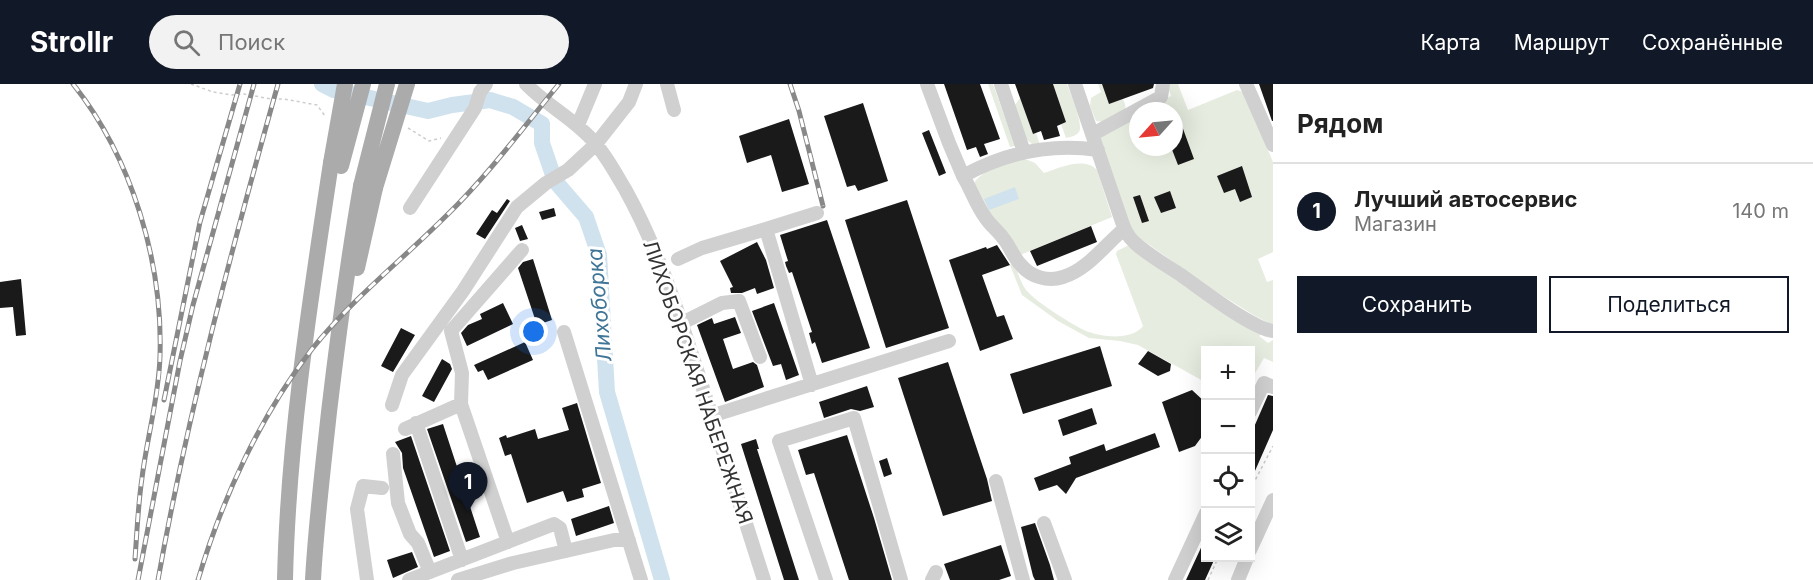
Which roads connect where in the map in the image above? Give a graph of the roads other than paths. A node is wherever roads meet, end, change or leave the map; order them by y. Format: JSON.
{"nodes":[{"id":1,"x":345,"y":84,"type":"edge"},
{"id":2,"x":363,"y":84,"type":"edge"},
{"id":3,"x":387,"y":84,"type":"edge"},
{"id":4,"x":407,"y":84,"type":"edge"},
{"id":5,"x":526,"y":84,"type":"edge"},
{"id":6,"x":595,"y":84,"type":"edge"},
{"id":7,"x":636,"y":84,"type":"edge"},
{"id":8,"x":667,"y":84,"type":"edge"},
{"id":9,"x":927,"y":84,"type":"edge"},
{"id":10,"x":1001,"y":84,"type":"edge"},
{"id":11,"x":1075,"y":84,"type":"edge"},
{"id":12,"x":1164,"y":84,"type":"edge"},
{"id":13,"x":1246,"y":84,"type":"edge"},
{"id":14,"x":483,"y":88,"type":"edge"},
{"id":15,"x":674,"y":110,"type":"dead end"},
{"id":16,"x":578,"y":125,"type":"junction"},
{"id":17,"x":1093,"y":134,"type":"junction"},
{"id":18,"x":596,"y":144,"type":"junction"},
{"id":19,"x":1273,"y":145,"type":"edge"},
{"id":20,"x":1098,"y":150,"type":"junction"},
{"id":21,"x":1024,"y":152,"type":"junction"},
{"id":22,"x":336,"y":165,"type":"junction"},
{"id":23,"x":963,"y":176,"type":"junction"},
{"id":24,"x":368,"y":187,"type":"junction"},
{"id":25,"x":410,"y":208,"type":"dead end"},
{"id":26,"x":817,"y":213,"type":"dead end"},
{"id":27,"x":766,"y":229,"type":"junction"},
{"id":28,"x":1124,"y":229,"type":"junction"},
{"id":29,"x":522,"y":250,"type":"dead end"},
{"id":30,"x":678,"y":259,"type":"dead end"},
{"id":31,"x":682,"y":323,"type":"junction"},
{"id":32,"x":1273,"y":331,"type":"edge"},
{"id":33,"x":564,"y":332,"type":"dead end"},
{"id":34,"x":949,"y":341,"type":"dead end"},
{"id":35,"x":760,"y":357,"type":"dead end"},
{"id":36,"x":812,"y":385,"type":"junction"},
{"id":37,"x":1273,"y":387,"type":"edge"},
{"id":38,"x":1255,"y":403,"type":"edge"},
{"id":39,"x":461,"y":404,"type":"junction"},
{"id":40,"x":392,"y":405,"type":"dead end"},
{"id":41,"x":711,"y":416,"type":"junction"},
{"id":42,"x":393,"y":454,"type":"dead end"},
{"id":43,"x":996,"y":481,"type":"dead end"},
{"id":44,"x":382,"y":488,"type":"dead end"},
{"id":45,"x":1273,"y":500,"type":"edge"},
{"id":46,"x":1269,"y":521,"type":"edge"},
{"id":47,"x":1044,"y":523,"type":"dead end"},
{"id":48,"x":1201,"y":524,"type":"edge"},
{"id":49,"x":629,"y":540,"type":"junction"},
{"id":50,"x":508,"y":542,"type":"junction"},
{"id":51,"x":1255,"y":544,"type":"edge"},
{"id":52,"x":566,"y":551,"type":"junction"},
{"id":53,"x":462,"y":560,"type":"junction"},
{"id":54,"x":1245,"y":562,"type":"edge"},
{"id":55,"x":430,"y":572,"type":"junction"},
{"id":56,"x":285,"y":580,"type":"edge"},
{"id":57,"x":313,"y":580,"type":"edge"},
{"id":58,"x":367,"y":580,"type":"edge"},
{"id":59,"x":409,"y":580,"type":"edge"},
{"id":60,"x":458,"y":580,"type":"edge"},
{"id":61,"x":641,"y":580,"type":"edge"},
{"id":62,"x":764,"y":580,"type":"edge"},
{"id":63,"x":826,"y":580,"type":"edge"},
{"id":64,"x":901,"y":580,"type":"edge"},
{"id":65,"x":1023,"y":580,"type":"edge"},
{"id":66,"x":1065,"y":580,"type":"edge"},
{"id":67,"x":1175,"y":580,"type":"edge"},
{"id":68,"x":1238,"y":580,"type":"edge"}],
"edges":[{"from":1,"to":22,"type":"main road","bridge":true},
{"from":2,"to":22,"type":"main road","bridge":true},
{"from":3,"to":24,"type":"main road","bridge":true},
{"from":4,"to":24,"type":"main road","bridge":true},
{"from":5,"to":16,"type":"street","name":"ЛИХОБОРСКАЯ НАБЕРЕЖНАЯ"},
{"from":6,"to":16,"type":"street"},
{"from":7,"to":18,"type":"street"},
{"from":8,"to":15,"type":"street"},
{"from":9,"to":23,"type":"street"},
{"from":10,"to":21,"type":"street"},
{"from":11,"to":17,"type":"street"},
{"from":12,"to":17,"type":"street"},
{"from":13,"to":19,"type":"street"},
{"from":14,"to":25,"type":"street"},
{"from":16,"to":18,"type":"street","name":"ЛИХОБОРСКАЯ НАБЕРЕЖНАЯ"},
{"from":17,"to":20,"type":"street"},
{"from":18,"to":31,"type":"street","name":"ЛИХОБОРСКАЯ НАБЕРЕЖНАЯ"},
{"from":18,"to":40,"type":"street"},
{"from":20,"to":21,"type":"street"},
{"from":20,"to":28,"type":"street"},
{"from":21,"to":23,"type":"street"},
{"from":22,"to":56,"type":"main road"},
{"from":23,"to":28,"type":"street"},
{"from":24,"to":57,"type":"main road"},
{"from":26,"to":27,"type":"street"},
{"from":27,"to":30,"type":"street"},
{"from":27,"to":36,"type":"street"},
{"from":28,"to":32,"type":"street"},
{"from":29,"to":39,"type":"street"},
{"from":31,"to":35,"type":"street"},
{"from":31,"to":41,"type":"street","name":"ЛИХОБОРСКАЯ НАБЕРЕЖНАЯ"},
{"from":33,"to":49,"type":"street"},
{"from":34,"to":36,"type":"street"},
{"from":36,"to":41,"type":"street"},
{"from":37,"to":38,"type":"street"},
{"from":39,"to":50,"type":"street"},
{"from":39,"to":53,"type":"street"},
{"from":41,"to":62,"type":"street","name":"ЛИХОБОРСКАЯ НАБЕРЕЖНАЯ"},
{"from":42,"to":55,"type":"street"},
{"from":43,"to":65,"type":"street"},
{"from":44,"to":58,"type":"street"},
{"from":45,"to":46,"type":"street"},
{"from":46,"to":51,"type":"street"},
{"from":47,"to":66,"type":"street"},
{"from":48,"to":67,"type":"street"},
{"from":49,"to":52,"type":"street"},
{"from":49,"to":61,"type":"street"},
{"from":50,"to":52,"type":"street"},
{"from":50,"to":53,"type":"street"},
{"from":52,"to":60,"type":"street"},
{"from":53,"to":55,"type":"street"},
{"from":54,"to":68,"type":"street"},
{"from":55,"to":59,"type":"street"},
{"from":63,"to":64,"type":"street"}]}
